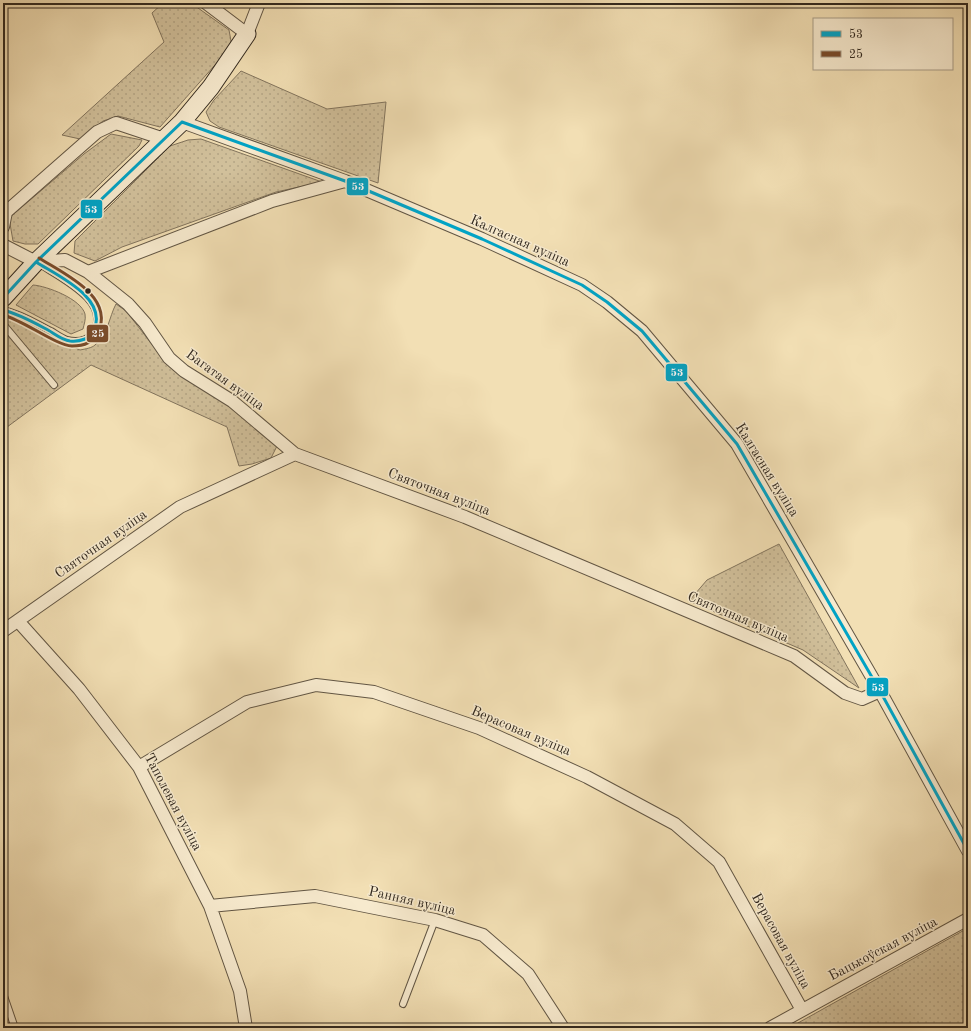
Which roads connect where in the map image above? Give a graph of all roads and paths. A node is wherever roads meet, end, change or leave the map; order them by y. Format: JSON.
{"nodes":[{"id":1,"x":206,"y":3,"type":"edge"},
{"id":2,"x":258,"y":3,"type":"edge"},
{"id":3,"x":247,"y":34,"type":"junction"},
{"id":4,"x":182,"y":122,"type":"junction"},
{"id":5,"x":164,"y":139,"type":"junction"},
{"id":6,"x":345,"y":182,"type":"junction"},
{"id":7,"x":3,"y":227,"type":"edge"},
{"id":8,"x":3,"y":245,"type":"edge"},
{"id":9,"x":36,"y":262,"type":"junction"},
{"id":10,"x":88,"y":272,"type":"junction"},
{"id":11,"x":3,"y":298,"type":"edge"},
{"id":12,"x":3,"y":310,"type":"edge"},
{"id":13,"x":3,"y":324,"type":"edge"},
{"id":14,"x":54,"y":385,"type":"dead end"},
{"id":15,"x":296,"y":454,"type":"junction"},
{"id":16,"x":18,"y":621,"type":"junction"},
{"id":17,"x":3,"y":631,"type":"edge"},
{"id":18,"x":880,"y":691,"type":"junction"},
{"id":19,"x":139,"y":767,"type":"junction"},
{"id":20,"x":968,"y":852,"type":"edge"},
{"id":21,"x":210,"y":906,"type":"junction"},
{"id":22,"x":968,"y":919,"type":"edge"},
{"id":23,"x":435,"y":920,"type":"junction"},
{"id":24,"x":3,"y":993,"type":"edge"},
{"id":25,"x":403,"y":1004,"type":"dead end"},
{"id":26,"x":802,"y":1010,"type":"junction"},
{"id":27,"x":15,"y":1028,"type":"edge"},
{"id":28,"x":246,"y":1028,"type":"edge"},
{"id":29,"x":563,"y":1028,"type":"edge"},
{"id":30,"x":770,"y":1028,"type":"edge"}],
"edges":[{"from":1,"to":3,"type":"street"},
{"from":2,"to":3,"type":"street"},
{"from":3,"to":4,"type":"street"},
{"from":4,"to":5,"type":"street"},
{"from":4,"to":6,"type":"street","name":"Калгасная вуліца"},
{"from":5,"to":7,"type":"street"},
{"from":5,"to":9,"type":"street"},
{"from":6,"to":10,"type":"street"},
{"from":6,"to":18,"type":"street","name":"Калгасная вуліца"},
{"from":8,"to":9,"type":"street"},
{"from":9,"to":10,"type":"street","name":"Багатая вуліца"},
{"from":9,"to":11,"type":"street"},
{"from":9,"to":12,"type":"lane"},
{"from":10,"to":15,"type":"street","name":"Багатая вуліца"},
{"from":13,"to":14,"type":"lane"},
{"from":15,"to":16,"type":"street","name":"Святочная вуліца"},
{"from":15,"to":18,"type":"street","name":"Святочная вуліца"},
{"from":16,"to":17,"type":"street","name":"Святочная вуліца"},
{"from":16,"to":19,"type":"street","name":"Таполевая вуліца"},
{"from":18,"to":20,"type":"street","name":"Калгасная вуліца"},
{"from":19,"to":21,"type":"street","name":"Таполевая вуліца"},
{"from":19,"to":26,"type":"street","name":"Верасовая вуліца"},
{"from":21,"to":23,"type":"street","name":"Ранняя вуліца"},
{"from":21,"to":28,"type":"street","name":"Таполевая вуліца"},
{"from":22,"to":26,"type":"street","name":"Бацькоўская вуліца"},
{"from":23,"to":25,"type":"lane"},
{"from":23,"to":29,"type":"street","name":"Ранняя вуліца"},
{"from":24,"to":27,"type":"lane"},
{"from":26,"to":30,"type":"street","name":"Бацькоўская вуліца"}]}
